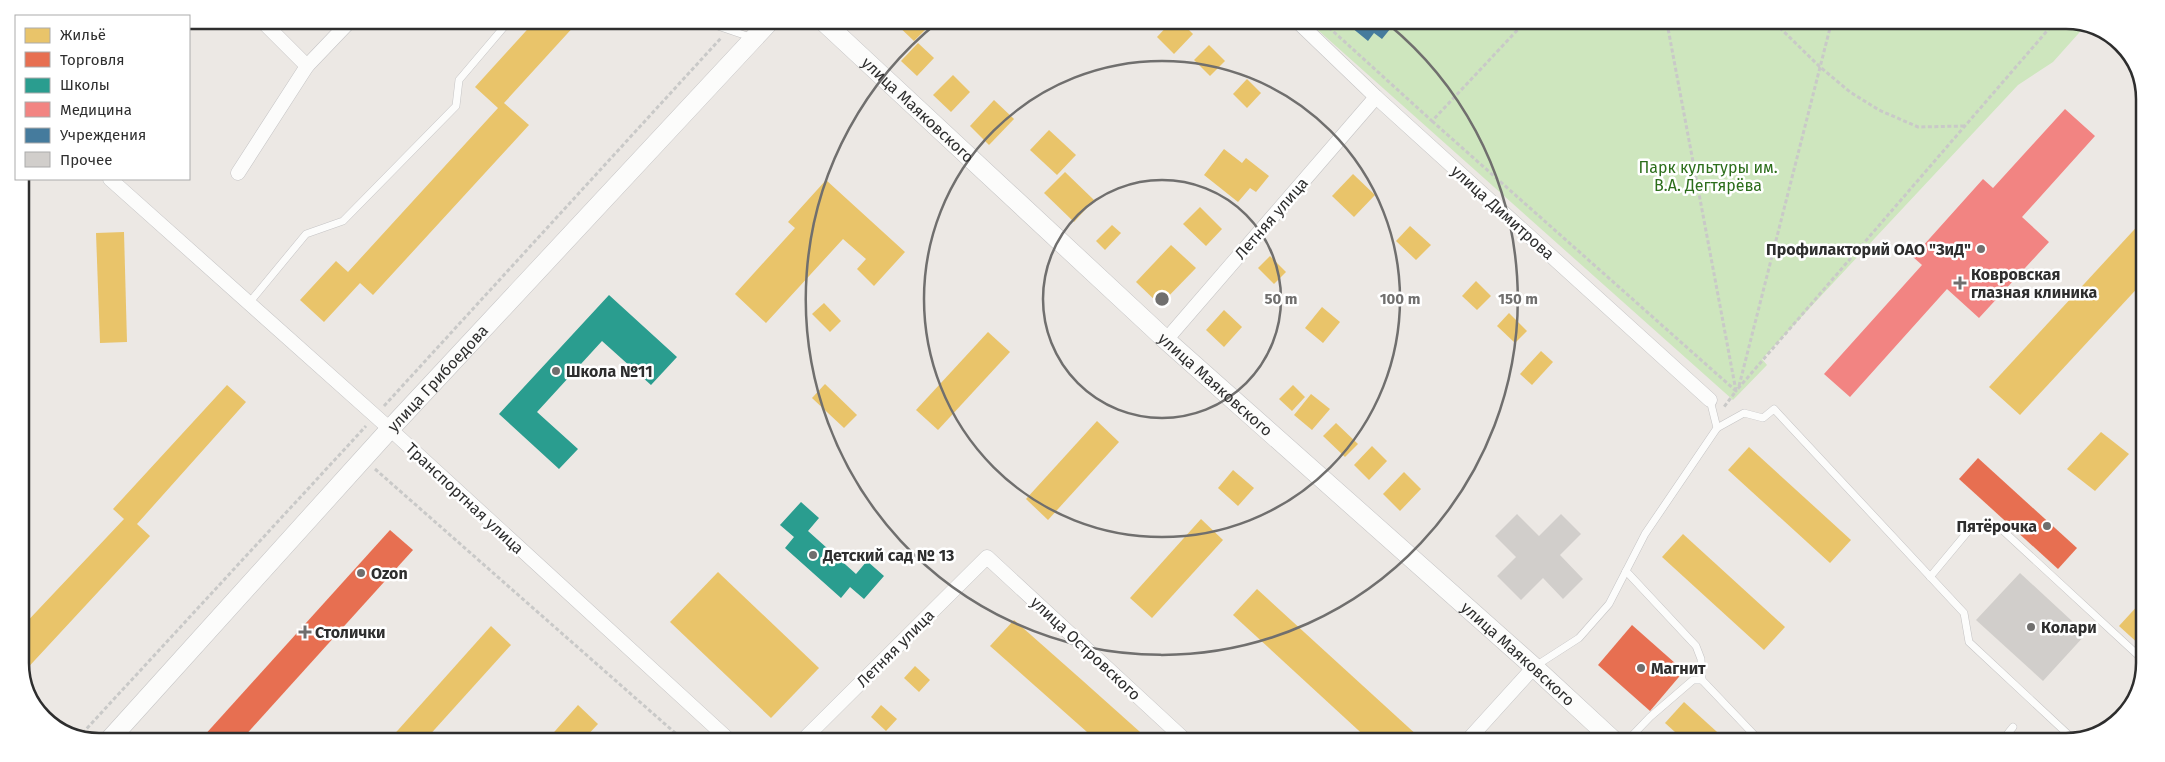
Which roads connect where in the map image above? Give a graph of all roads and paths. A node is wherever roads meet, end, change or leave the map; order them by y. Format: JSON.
{"nodes":[{"id":1,"x":270,"y":29,"type":"edge"},
{"id":2,"x":342,"y":29,"type":"edge"},
{"id":3,"x":502,"y":29,"type":"edge"},
{"id":4,"x":729,"y":29,"type":"edge"},
{"id":5,"x":732,"y":29,"type":"edge"},
{"id":6,"x":762,"y":29,"type":"edge"},
{"id":7,"x":831,"y":29,"type":"edge"},
{"id":8,"x":1305,"y":29,"type":"edge"},
{"id":9,"x":1332,"y":29,"type":"edge"},
{"id":10,"x":1518,"y":29,"type":"edge"},
{"id":11,"x":1668,"y":29,"type":"edge"},
{"id":12,"x":1780,"y":29,"type":"edge"},
{"id":13,"x":1830,"y":29,"type":"edge"},
{"id":14,"x":2049,"y":29,"type":"edge"},
{"id":15,"x":754,"y":38,"type":"junction"},
{"id":16,"x":307,"y":66,"type":"junction"},
{"id":17,"x":1819,"y":66,"type":"junction"},
{"id":18,"x":1376,"y":97,"type":"junction"},
{"id":19,"x":1432,"y":121,"type":"junction"},
{"id":20,"x":1965,"y":126,"type":"junction"},
{"id":21,"x":238,"y":173,"type":"dead end"},
{"id":22,"x":111,"y":180,"type":"edge"},
{"id":23,"x":249,"y":303,"type":"junction"},
{"id":24,"x":1166,"y":340,"type":"junction"},
{"id":25,"x":1737,"y":390,"type":"junction"},
{"id":26,"x":1710,"y":400,"type":"joint"},
{"id":27,"x":375,"y":416,"type":"junction"},
{"id":28,"x":1715,"y":418,"type":"junction"},
{"id":29,"x":1717,"y":428,"type":"junction"},
{"id":30,"x":390,"y":429,"type":"junction"},
{"id":31,"x":348,"y":445,"type":"junction"},
{"id":32,"x":365,"y":459,"type":"junction"},
{"id":33,"x":987,"y":557,"type":"joint"},
{"id":34,"x":1626,"y":571,"type":"junction"},
{"id":35,"x":1930,"y":577,"type":"junction"},
{"id":36,"x":2136,"y":653,"type":"edge"},
{"id":37,"x":1534,"y":667,"type":"junction"},
{"id":38,"x":1702,"y":680,"type":"junction"},
{"id":39,"x":2013,"y":727,"type":"dead end"},
{"id":40,"x":84,"y":732,"type":"edge"},
{"id":41,"x":116,"y":733,"type":"edge"},
{"id":42,"x":675,"y":733,"type":"edge"},
{"id":43,"x":721,"y":733,"type":"edge"},
{"id":44,"x":810,"y":733,"type":"edge"},
{"id":45,"x":1177,"y":733,"type":"edge"},
{"id":46,"x":1474,"y":733,"type":"edge"},
{"id":47,"x":1605,"y":733,"type":"edge"},
{"id":48,"x":1635,"y":733,"type":"edge"},
{"id":49,"x":1752,"y":733,"type":"edge"},
{"id":50,"x":2008,"y":733,"type":"edge"},
{"id":51,"x":2066,"y":733,"type":"edge"}],
"edges":[{"from":1,"to":16,"type":"street"},
{"from":2,"to":16,"type":"street"},
{"from":3,"to":23,"type":"lane"},
{"from":4,"to":27,"type":"path"},
{"from":5,"to":15,"type":"lane"},
{"from":6,"to":15,"type":"street","name":"улица Грибоедова"},
{"from":7,"to":24,"type":"street","name":"улица Маяковского"},
{"from":8,"to":18,"type":"street","name":"улица Димитрова"},
{"from":9,"to":19,"type":"path"},
{"from":10,"to":19,"type":"path"},
{"from":11,"to":25,"type":"path"},
{"from":12,"to":17,"type":"path"},
{"from":13,"to":17,"type":"path"},
{"from":14,"to":20,"type":"path"},
{"from":15,"to":30,"type":"street","name":"улица Грибоедова"},
{"from":16,"to":21,"type":"street"},
{"from":17,"to":20,"type":"path"},
{"from":17,"to":25,"type":"path"},
{"from":18,"to":24,"type":"street","name":"Летняя улица"},
{"from":18,"to":26,"type":"street","name":"улица Димитрова"},
{"from":19,"to":25,"type":"path"},
{"from":20,"to":25,"type":"path"},
{"from":22,"to":23,"type":"street","name":"Транспортная улица"},
{"from":23,"to":27,"type":"street","name":"Транспортная улица"},
{"from":24,"to":37,"type":"street","name":"улица Маяковского"},
{"from":25,"to":28,"type":"path"},
{"from":26,"to":28,"type":"lane"},
{"from":27,"to":30,"type":"street","name":"Транспортная улица"},
{"from":27,"to":31,"type":"path"},
{"from":28,"to":29,"type":"lane"},
{"from":29,"to":34,"type":"lane"},
{"from":29,"to":35,"type":"lane"},
{"from":30,"to":32,"type":"street","name":"улица Грибоедова"},
{"from":30,"to":43,"type":"street","name":"Транспортная улица"},
{"from":31,"to":32,"type":"path"},
{"from":31,"to":40,"type":"path"},
{"from":32,"to":41,"type":"street","name":"улица Грибоедова"},
{"from":32,"to":42,"type":"path"},
{"from":33,"to":44,"type":"street","name":"Летняя улица"},
{"from":33,"to":45,"type":"street","name":"улица Островского"},
{"from":34,"to":37,"type":"lane"},
{"from":34,"to":38,"type":"lane"},
{"from":35,"to":36,"type":"lane"},
{"from":35,"to":51,"type":"lane"},
{"from":37,"to":46,"type":"street"},
{"from":37,"to":47,"type":"street","name":"улица Маяковского"},
{"from":38,"to":48,"type":"lane"},
{"from":38,"to":49,"type":"lane"},
{"from":39,"to":50,"type":"lane"}]}
